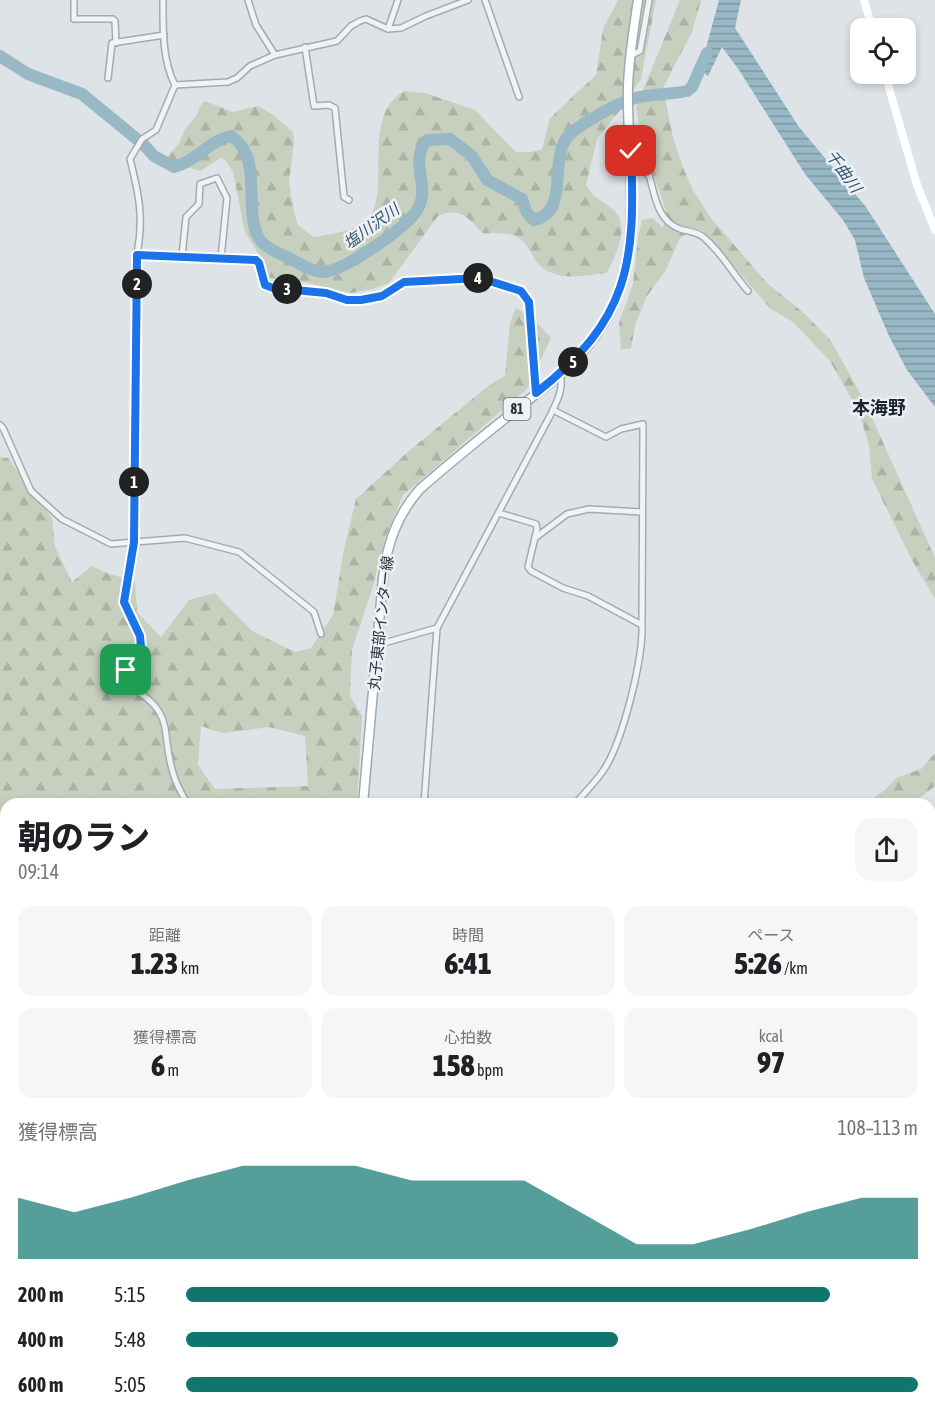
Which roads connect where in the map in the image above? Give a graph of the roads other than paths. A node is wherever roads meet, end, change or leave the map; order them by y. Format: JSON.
{"nodes":[{"id":1,"x":74,"y":0,"type":"edge"},
{"id":2,"x":163,"y":0,"type":"edge"},
{"id":3,"x":248,"y":0,"type":"edge"},
{"id":4,"x":398,"y":0,"type":"edge"},
{"id":5,"x":468,"y":0,"type":"edge"},
{"id":6,"x":485,"y":0,"type":"edge"},
{"id":7,"x":638,"y":0,"type":"edge"},
{"id":8,"x":649,"y":0,"type":"edge"},
{"id":9,"x":864,"y":0,"type":"edge"},
{"id":10,"x":869,"y":18,"type":"edge"},
{"id":11,"x":388,"y":29,"type":"junction"},
{"id":12,"x":164,"y":35,"type":"junction"},
{"id":13,"x":116,"y":43,"type":"junction"},
{"id":14,"x":305,"y":47,"type":"junction"},
{"id":15,"x":275,"y":55,"type":"junction"},
{"id":16,"x":630,"y":57,"type":"junction"},
{"id":17,"x":108,"y":78,"type":"dead end"},
{"id":18,"x":888,"y":84,"type":"edge"},
{"id":19,"x":175,"y":85,"type":"junction"},
{"id":20,"x":519,"y":97,"type":"dead end"},
{"id":21,"x":632,"y":165,"type":"junction"},
{"id":22,"x":349,"y":200,"type":"dead end"},
{"id":23,"x":935,"y":230,"type":"edge"},
{"id":24,"x":137,"y":255,"type":"junction"},
{"id":25,"x":182,"y":256,"type":"junction"},
{"id":26,"x":220,"y":258,"type":"junction"},
{"id":27,"x":747,"y":291,"type":"dead end"},
{"id":28,"x":561,"y":374,"type":"junction"},
{"id":29,"x":536,"y":393,"type":"junction"},
{"id":30,"x":553,"y":410,"type":"junction"},
{"id":31,"x":0,"y":425,"type":"edge"},
{"id":32,"x":641,"y":512,"type":"junction"},
{"id":33,"x":499,"y":513,"type":"junction"},
{"id":34,"x":535,"y":538,"type":"junction"},
{"id":35,"x":134,"y":542,"type":"junction"},
{"id":36,"x":642,"y":625,"type":"junction"},
{"id":37,"x":437,"y":628,"type":"junction"},
{"id":38,"x":321,"y":634,"type":"dead end"},
{"id":39,"x":377,"y":645,"type":"junction"},
{"id":40,"x":184,"y":798,"type":"edge"},
{"id":41,"x":364,"y":798,"type":"edge"},
{"id":42,"x":424,"y":798,"type":"edge"},
{"id":43,"x":580,"y":798,"type":"edge"}],
"edges":[{"from":1,"to":13,"type":"street"},
{"from":2,"to":12,"type":"street"},
{"from":3,"to":15,"type":"street"},
{"from":4,"to":11,"type":"street"},
{"from":5,"to":11,"type":"street"},
{"from":6,"to":20,"type":"street"},
{"from":7,"to":16,"type":"main road","name":"丸子東部インター線","number":"81"},
{"from":8,"to":16,"type":"street"},
{"from":9,"to":10,"type":"street"},
{"from":11,"to":14,"type":"street"},
{"from":12,"to":13,"type":"street"},
{"from":12,"to":19,"type":"street"},
{"from":13,"to":17,"type":"street"},
{"from":14,"to":15,"type":"street"},
{"from":14,"to":22,"type":"street"},
{"from":15,"to":19,"type":"street"},
{"from":16,"to":21,"type":"main road","name":"丸子東部インター線","number":"81"},
{"from":18,"to":23,"type":"street"},
{"from":19,"to":24,"type":"street"},
{"from":21,"to":27,"type":"street"},
{"from":21,"to":28,"type":"main road","name":"丸子東部インター線","number":"81"},
{"from":24,"to":25,"type":"street"},
{"from":24,"to":35,"type":"street"},
{"from":25,"to":26,"type":"street"},
{"from":25,"to":26,"type":"street"},
{"from":26,"to":29,"type":"street"},
{"from":28,"to":29,"type":"main road","name":"丸子東部インター線","number":"81"},
{"from":28,"to":30,"type":"street"},
{"from":29,"to":39,"type":"main road","name":"丸子東部インター線","number":"81"},
{"from":30,"to":32,"type":"street"},
{"from":30,"to":33,"type":"street"},
{"from":31,"to":35,"type":"street"},
{"from":32,"to":34,"type":"street"},
{"from":32,"to":36,"type":"street"},
{"from":33,"to":34,"type":"street"},
{"from":33,"to":37,"type":"street"},
{"from":34,"to":36,"type":"street"},
{"from":35,"to":38,"type":"street"},
{"from":35,"to":40,"type":"street"},
{"from":36,"to":43,"type":"street"},
{"from":37,"to":39,"type":"street"},
{"from":37,"to":42,"type":"street"},
{"from":39,"to":41,"type":"main road","name":"丸子東部インター線","number":"81"}]}
